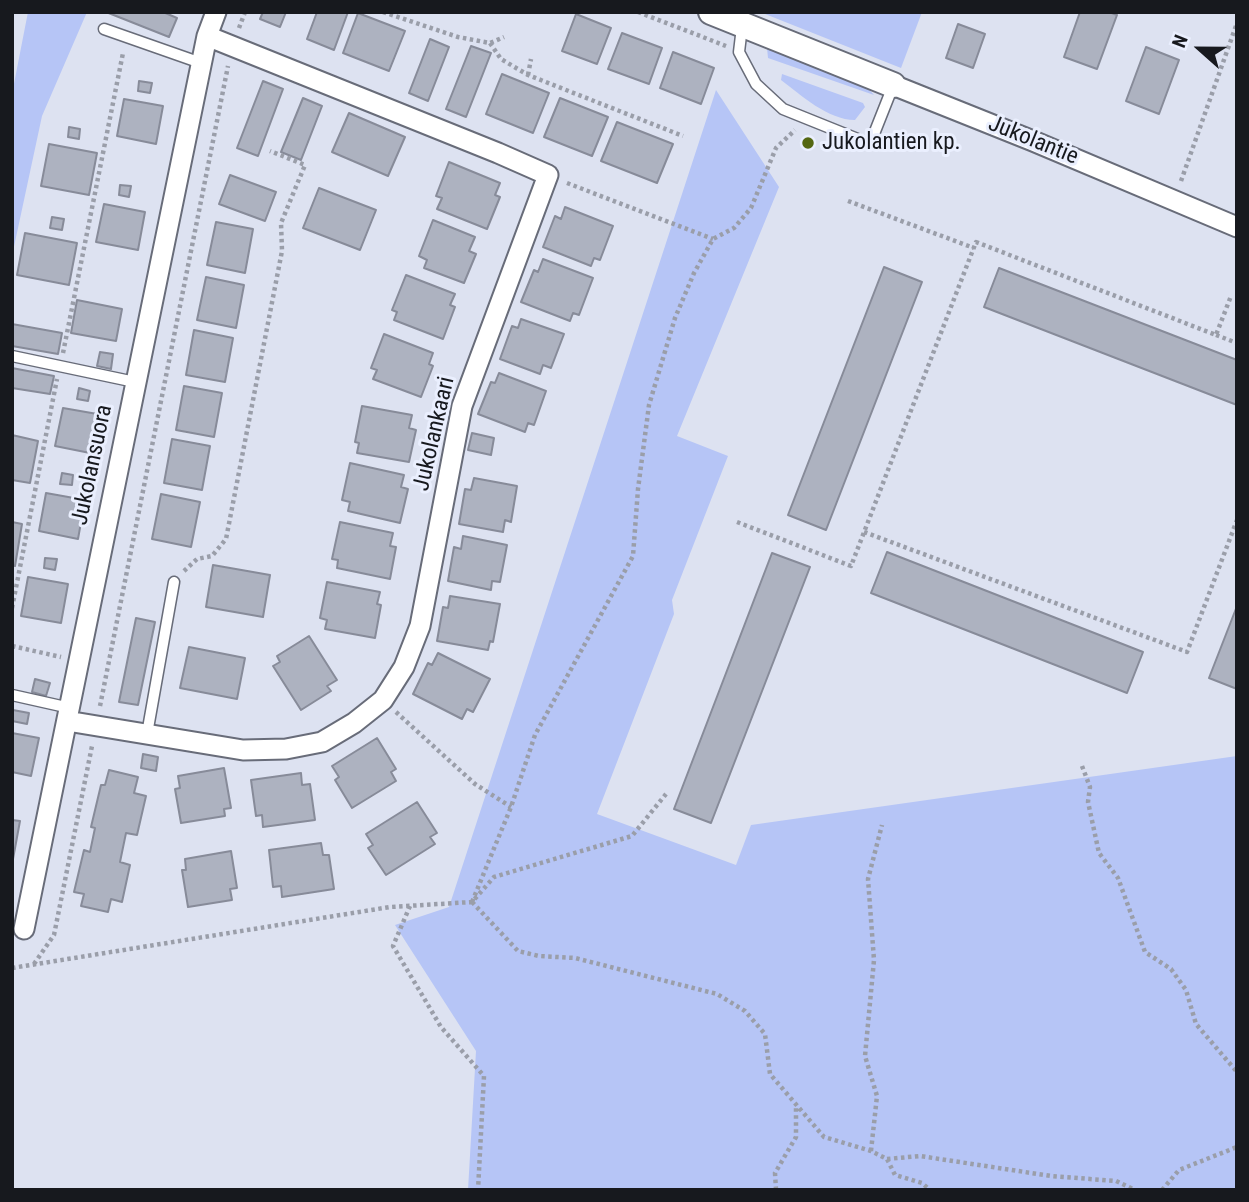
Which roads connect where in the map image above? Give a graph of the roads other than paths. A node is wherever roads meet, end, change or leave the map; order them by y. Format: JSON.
{"nodes":[{"id":1,"x":216,"y":12,"type":"edge"},
{"id":2,"x":710,"y":12,"type":"edge"},
{"id":3,"x":743,"y":25,"type":"junction"},
{"id":4,"x":104,"y":29,"type":"dead end"},
{"id":5,"x":207,"y":36,"type":"junction"},
{"id":6,"x":201,"y":62,"type":"junction"},
{"id":7,"x":893,"y":85,"type":"junction"},
{"id":8,"x":1237,"y":227,"type":"edge"},
{"id":9,"x":12,"y":356,"type":"edge"},
{"id":10,"x":135,"y":382,"type":"junction"},
{"id":11,"x":174,"y":582,"type":"road end"},
{"id":12,"x":12,"y":695,"type":"edge"},
{"id":13,"x":69,"y":715,"type":"junction"},
{"id":14,"x":146,"y":734,"type":"junction"},
{"id":15,"x":24,"y":929,"type":"dead end"}],
"edges":[{"from":1,"to":5,"type":"street","name":"Jukolansuora"},
{"from":2,"to":3,"type":"street","name":"Jukolantie"},
{"from":3,"to":7,"type":"street","name":"Jukolantie"},
{"from":3,"to":7,"type":"lane"},
{"from":4,"to":6,"type":"lane"},
{"from":5,"to":6,"type":"street","name":"Jukolansuora"},
{"from":5,"to":14,"type":"street","name":"Jukolankaari"},
{"from":6,"to":10,"type":"street","name":"Jukolansuora"},
{"from":7,"to":8,"type":"street","name":"Jukolantie"},
{"from":9,"to":10,"type":"lane"},
{"from":10,"to":13,"type":"street","name":"Jukolansuora"},
{"from":11,"to":14,"type":"lane"},
{"from":12,"to":13,"type":"lane"},
{"from":13,"to":14,"type":"street","name":"Jukolankaari"},
{"from":13,"to":15,"type":"street","name":"Jukolansuora"}]}
